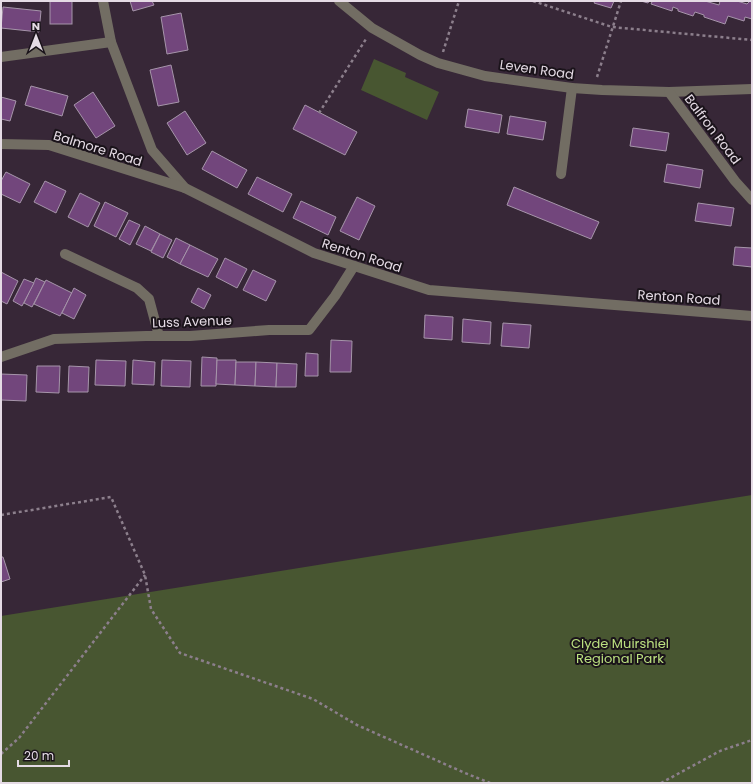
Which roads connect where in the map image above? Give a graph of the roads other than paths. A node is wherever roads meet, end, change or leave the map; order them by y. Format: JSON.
{"nodes":[{"id":1,"x":103,"y":1,"type":"edge"},
{"id":2,"x":339,"y":1,"type":"edge"},
{"id":3,"x":111,"y":42,"type":"junction"},
{"id":4,"x":1,"y":57,"type":"edge"},
{"id":5,"x":572,"y":88,"type":"junction"},
{"id":6,"x":752,"y":89,"type":"edge"},
{"id":7,"x":669,"y":92,"type":"junction"},
{"id":8,"x":1,"y":144,"type":"edge"},
{"id":9,"x":561,"y":174,"type":"dead end"},
{"id":10,"x":185,"y":188,"type":"junction"},
{"id":11,"x":752,"y":200,"type":"edge"},
{"id":12,"x":65,"y":254,"type":"dead end"},
{"id":13,"x":354,"y":266,"type":"junction"},
{"id":14,"x":752,"y":316,"type":"edge"},
{"id":15,"x":159,"y":336,"type":"junction"},
{"id":16,"x":1,"y":356,"type":"edge"}],
"edges":[{"from":1,"to":3,"type":"street","name":"Renton Road"},
{"from":2,"to":5,"type":"street","name":"Leven Road"},
{"from":3,"to":4,"type":"street"},
{"from":3,"to":10,"type":"street","name":"Renton Road"},
{"from":5,"to":7,"type":"street","name":"Leven Road"},
{"from":5,"to":9,"type":"street"},
{"from":6,"to":7,"type":"street","name":"Leven Road"},
{"from":7,"to":11,"type":"street","name":"Balfron Road"},
{"from":8,"to":10,"type":"street","name":"Balmore Road"},
{"from":10,"to":13,"type":"street","name":"Renton Road"},
{"from":12,"to":15,"type":"street"},
{"from":13,"to":14,"type":"street","name":"Renton Road"},
{"from":13,"to":15,"type":"street","name":"Luss Avenue"},
{"from":15,"to":16,"type":"street","name":"Luss Avenue"}]}
